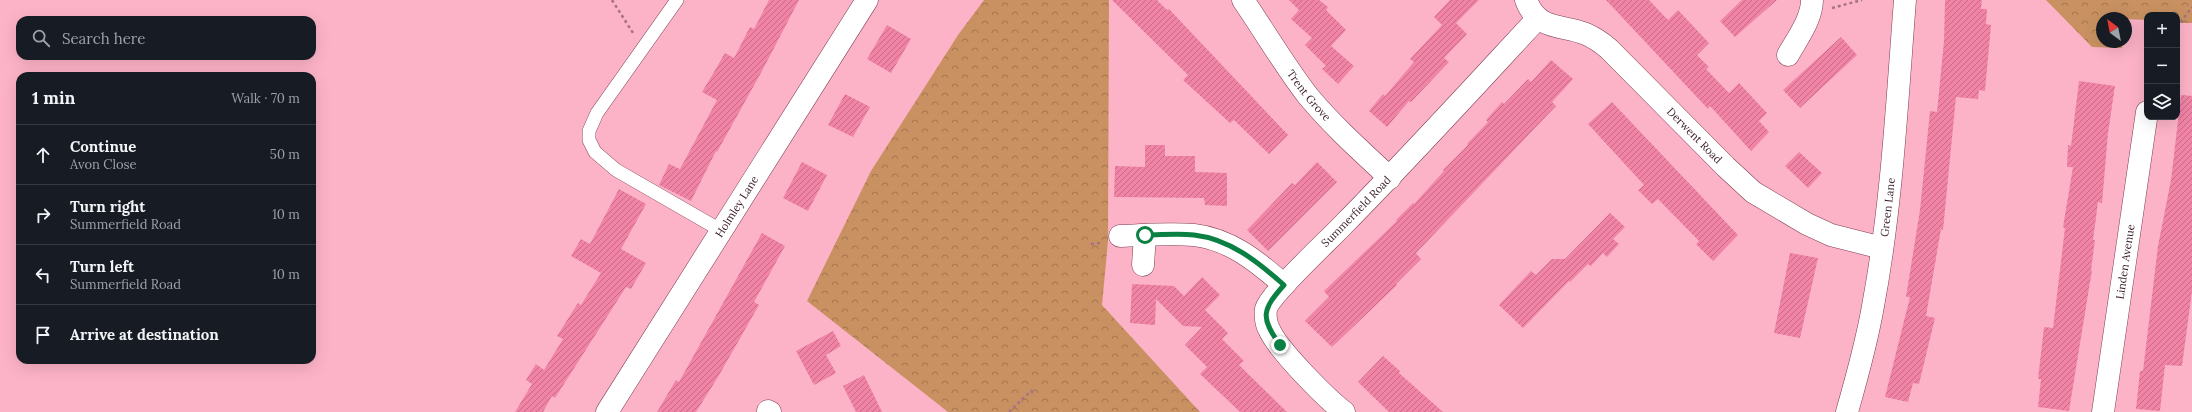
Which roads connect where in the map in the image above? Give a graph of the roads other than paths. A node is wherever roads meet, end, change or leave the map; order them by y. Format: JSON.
{"nodes":[{"id":1,"x":677,"y":0,"type":"edge"},
{"id":2,"x":866,"y":0,"type":"edge"},
{"id":3,"x":1243,"y":0,"type":"edge"},
{"id":4,"x":1526,"y":0,"type":"edge"},
{"id":5,"x":1905,"y":0,"type":"edge"},
{"id":6,"x":1812,"y":3,"type":"edge"},
{"id":7,"x":1537,"y":19,"type":"junction"},
{"id":8,"x":1788,"y":55,"type":"dead end"},
{"id":9,"x":2146,"y":120,"type":"edge"},
{"id":10,"x":1390,"y":178,"type":"junction"},
{"id":11,"x":722,"y":231,"type":"junction"},
{"id":12,"x":1145,"y":235,"type":"junction"},
{"id":13,"x":1120,"y":236,"type":"dead end"},
{"id":14,"x":1882,"y":248,"type":"junction"},
{"id":15,"x":1143,"y":264,"type":"dead end"},
{"id":16,"x":1284,"y":285,"type":"junction"},
{"id":17,"x":607,"y":412,"type":"edge"},
{"id":18,"x":1344,"y":412,"type":"edge"},
{"id":19,"x":1847,"y":412,"type":"edge"},
{"id":20,"x":2103,"y":412,"type":"edge"}],
"edges":[{"from":1,"to":11,"type":"lane"},
{"from":2,"to":11,"type":"street","name":"Holmley Lane"},
{"from":3,"to":10,"type":"street","name":"Trent Grove"},
{"from":4,"to":7,"type":"street"},
{"from":5,"to":14,"type":"street","name":"Green Lane"},
{"from":6,"to":8,"type":"street"},
{"from":7,"to":10,"type":"street","name":"Summerfield Road"},
{"from":7,"to":14,"type":"street","name":"Derwent Road"},
{"from":9,"to":20,"type":"street","name":"Linden Avenue"},
{"from":10,"to":16,"type":"street","name":"Summerfield Road"},
{"from":11,"to":17,"type":"street","name":"Holmley Lane"},
{"from":12,"to":13,"type":"street"},
{"from":12,"to":15,"type":"street"},
{"from":12,"to":16,"type":"street"},
{"from":14,"to":19,"type":"street","name":"Green Lane"},
{"from":16,"to":18,"type":"street","name":"Summerfield Road"}]}
